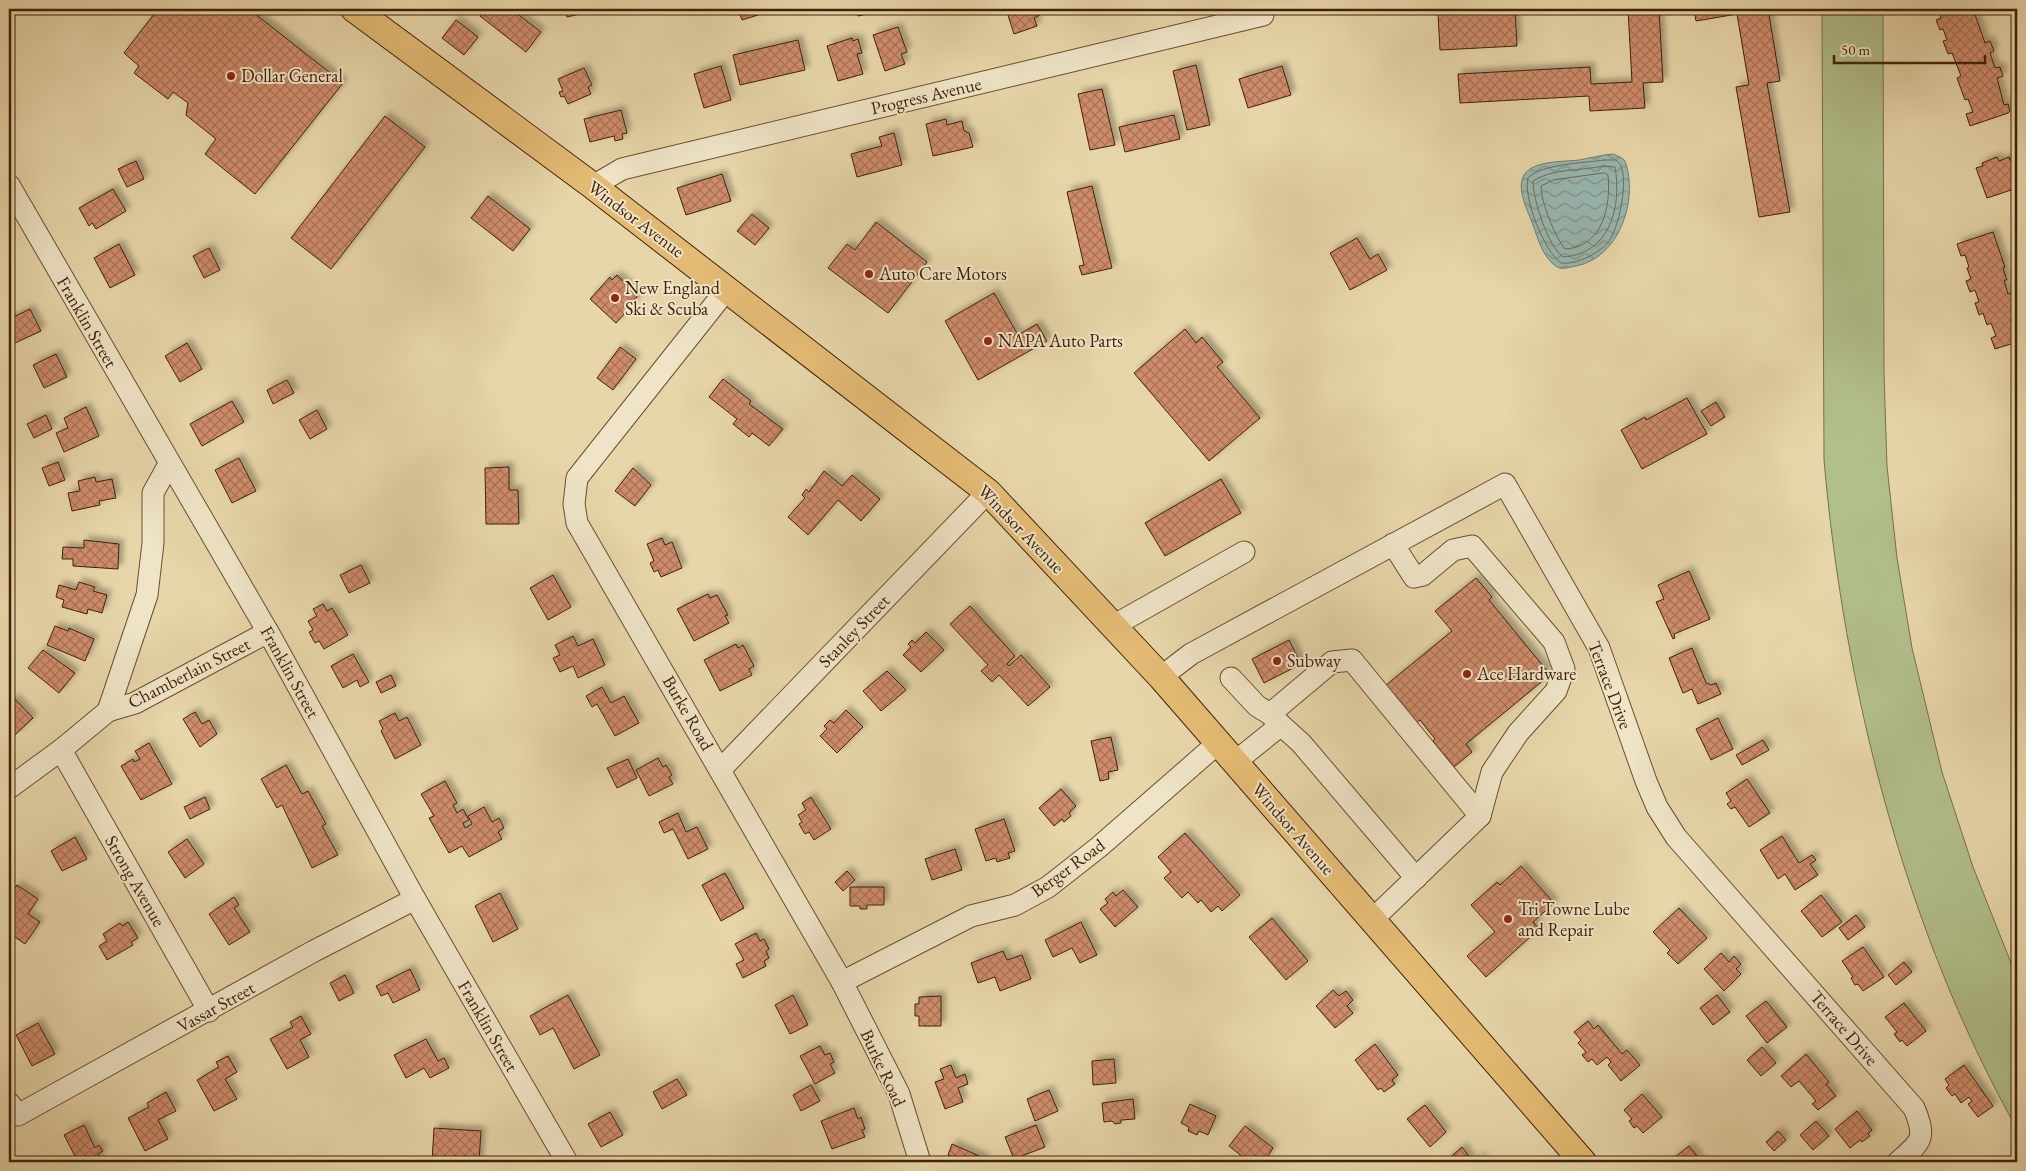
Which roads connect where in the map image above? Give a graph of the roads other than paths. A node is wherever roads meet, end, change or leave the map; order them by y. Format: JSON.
{"nodes":[{"id":1,"x":358,"y":10,"type":"edge"},
{"id":2,"x":1263,"y":15,"type":"dead end"},
{"id":3,"x":9,"y":184,"type":"edge"},
{"id":4,"x":593,"y":186,"type":"junction"},
{"id":5,"x":727,"y":289,"type":"junction"},
{"id":6,"x":169,"y":464,"type":"junction"},
{"id":7,"x":988,"y":492,"type":"junction"},
{"id":8,"x":1393,"y":544,"type":"junction"},
{"id":9,"x":1244,"y":552,"type":"dead end"},
{"id":10,"x":1113,"y":626,"type":"junction"},
{"id":11,"x":268,"y":632,"type":"junction"},
{"id":12,"x":1161,"y":677,"type":"junction"},
{"id":13,"x":1231,"y":678,"type":"dead end"},
{"id":14,"x":108,"y":710,"type":"junction"},
{"id":15,"x":1275,"y":719,"type":"junction"},
{"id":16,"x":61,"y":750,"type":"junction"},
{"id":17,"x":1226,"y":752,"type":"junction"},
{"id":18,"x":721,"y":769,"type":"junction"},
{"id":19,"x":9,"y":788,"type":"edge"},
{"id":20,"x":1480,"y":816,"type":"junction"},
{"id":21,"x":1416,"y":878,"type":"junction"},
{"id":22,"x":415,"y":899,"type":"junction"},
{"id":23,"x":1372,"y":920,"type":"junction"},
{"id":24,"x":842,"y":982,"type":"junction"},
{"id":25,"x":209,"y":1011,"type":"junction"},
{"id":26,"x":13,"y":1109,"type":"edge"},
{"id":27,"x":567,"y":1162,"type":"edge"},
{"id":28,"x":920,"y":1162,"type":"edge"},
{"id":29,"x":1583,"y":1162,"type":"edge"},
{"id":30,"x":1898,"y":1162,"type":"edge"}],
"edges":[{"from":1,"to":4,"type":"main road","name":"Windsor Avenue"},
{"from":2,"to":4,"type":"street","name":"Progress Avenue"},
{"from":3,"to":6,"type":"street","name":"Franklin Street"},
{"from":4,"to":5,"type":"main road","name":"Windsor Avenue"},
{"from":5,"to":7,"type":"main road","name":"Windsor Avenue"},
{"from":5,"to":18,"type":"street","name":"Burke Road"},
{"from":6,"to":11,"type":"street","name":"Franklin Street"},
{"from":6,"to":14,"type":"street","name":"Chamberlain Street"},
{"from":7,"to":10,"type":"main road","name":"Windsor Avenue"},
{"from":7,"to":18,"type":"street","name":"Stanley Street"},
{"from":8,"to":12,"type":"street","name":"Terrace Drive"},
{"from":8,"to":20,"type":"street"},
{"from":8,"to":30,"type":"street","name":"Terrace Drive"},
{"from":9,"to":10,"type":"street"},
{"from":10,"to":12,"type":"main road","name":"Windsor Avenue"},
{"from":11,"to":14,"type":"street","name":"Chamberlain Street"},
{"from":11,"to":22,"type":"street","name":"Franklin Street"},
{"from":12,"to":17,"type":"main road","name":"Windsor Avenue"},
{"from":13,"to":15,"type":"street"},
{"from":14,"to":16,"type":"street","name":"Chamberlain Street"},
{"from":15,"to":17,"type":"street","name":"Berger Road"},
{"from":15,"to":20,"type":"street","name":"Berger Road"},
{"from":15,"to":21,"type":"street"},
{"from":16,"to":19,"type":"street","name":"Chamberlain Street"},
{"from":16,"to":25,"type":"street","name":"Strong Avenue"},
{"from":17,"to":23,"type":"main road","name":"Windsor Avenue"},
{"from":17,"to":24,"type":"street","name":"Berger Road"},
{"from":18,"to":24,"type":"street","name":"Burke Road"},
{"from":20,"to":21,"type":"street"},
{"from":21,"to":23,"type":"street"},
{"from":22,"to":25,"type":"street","name":"Vassar Street"},
{"from":22,"to":27,"type":"street","name":"Franklin Street"},
{"from":23,"to":29,"type":"main road","name":"Windsor Avenue"},
{"from":24,"to":28,"type":"street","name":"Burke Road"},
{"from":25,"to":26,"type":"street","name":"Vassar Street"}]}
